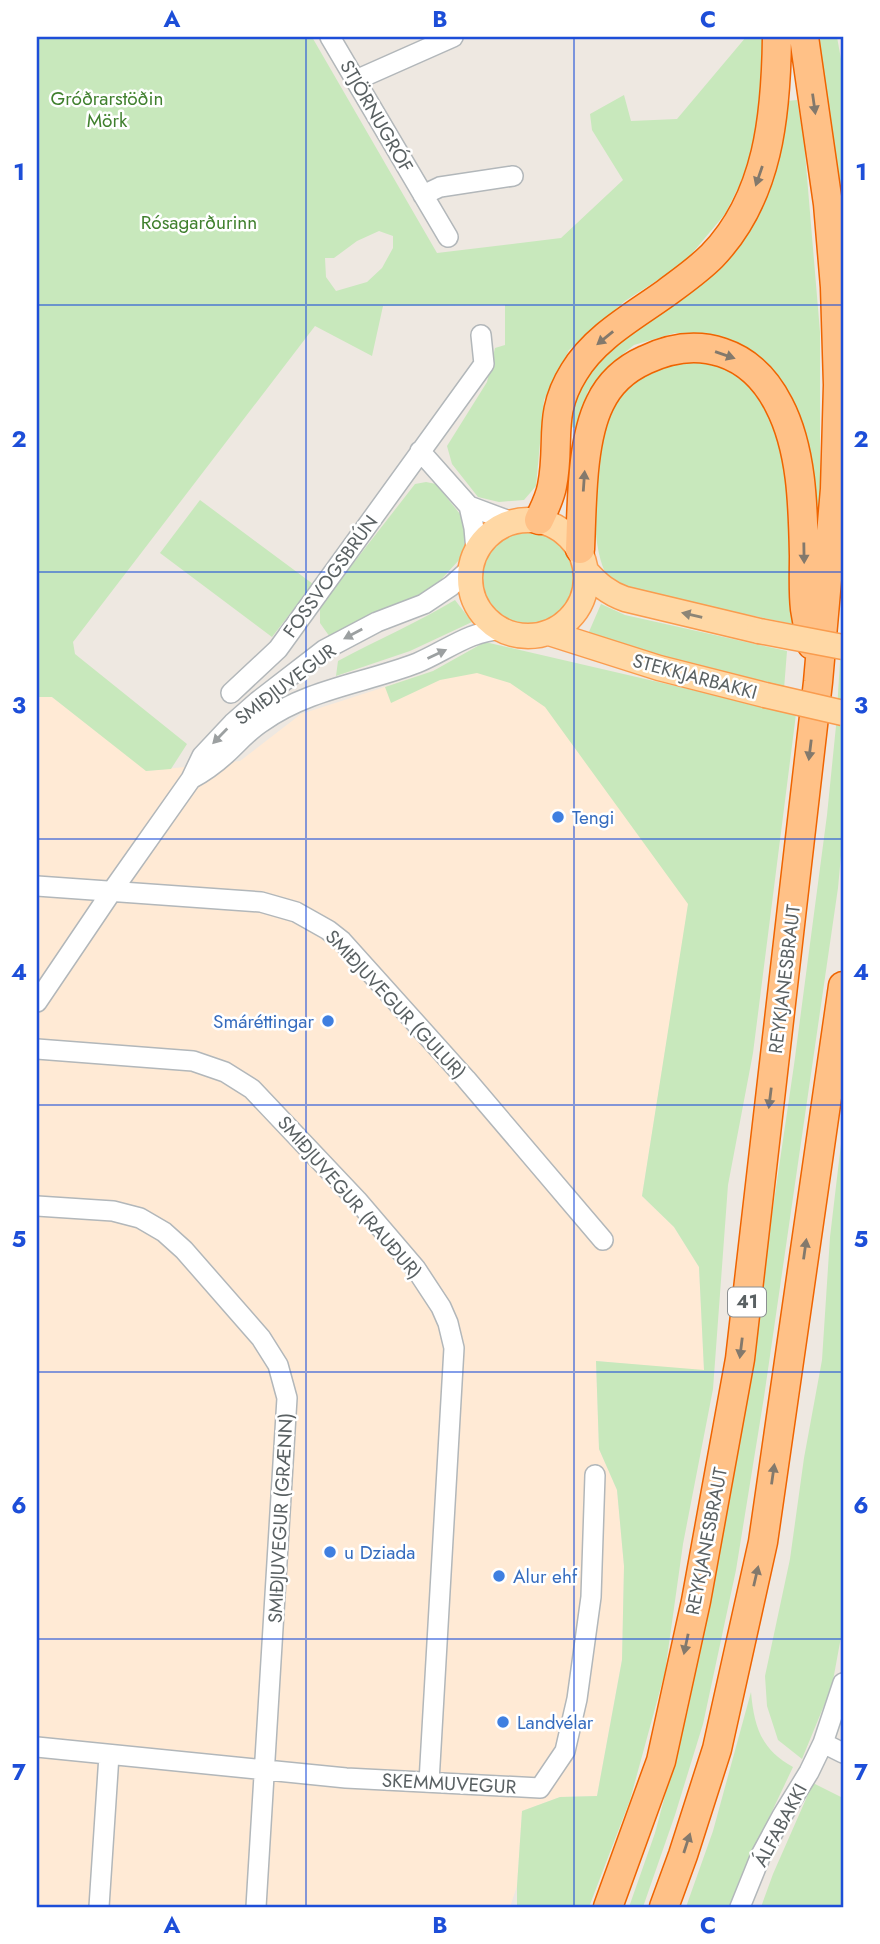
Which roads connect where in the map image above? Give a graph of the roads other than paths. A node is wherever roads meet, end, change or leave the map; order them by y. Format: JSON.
{"nodes":[{"id":1,"x":330,"y":37,"type":"edge"},
{"id":2,"x":453,"y":37,"type":"edge"},
{"id":3,"x":777,"y":37,"type":"edge"},
{"id":4,"x":804,"y":37,"type":"edge"},
{"id":5,"x":356,"y":80,"type":"junction"},
{"id":6,"x":513,"y":177,"type":"dead end"},
{"id":7,"x":423,"y":195,"type":"junction"},
{"id":8,"x":448,"y":237,"type":"dead end"},
{"id":9,"x":481,"y":335,"type":"dead end"},
{"id":10,"x":420,"y":451,"type":"junction"},
{"id":11,"x":469,"y":506,"type":"junction"},
{"id":12,"x":526,"y":521,"type":"junction"},
{"id":13,"x":473,"y":560,"type":"junction"},
{"id":14,"x":583,"y":560,"type":"junction"},
{"id":15,"x":501,"y":630,"type":"junction"},
{"id":16,"x":549,"y":633,"type":"junction"},
{"id":17,"x":843,"y":647,"type":"edge"},
{"id":18,"x":818,"y":682,"type":"junction"},
{"id":19,"x":231,"y":693,"type":"dead end"},
{"id":20,"x":843,"y":713,"type":"edge"},
{"id":21,"x":191,"y":779,"type":"junction"},
{"id":22,"x":37,"y":886,"type":"edge"},
{"id":23,"x":112,"y":891,"type":"junction"},
{"id":24,"x":843,"y":986,"type":"edge"},
{"id":25,"x":37,"y":1002,"type":"edge"},
{"id":26,"x":37,"y":1049,"type":"edge"},
{"id":27,"x":37,"y":1206,"type":"edge"},
{"id":28,"x":603,"y":1240,"type":"dead end"},
{"id":29,"x":595,"y":1475,"type":"dead end"},
{"id":30,"x":843,"y":1683,"type":"edge"},
{"id":31,"x":823,"y":1744,"type":"junction"},
{"id":32,"x":37,"y":1747,"type":"edge"},
{"id":33,"x":843,"y":1753,"type":"edge"},
{"id":34,"x":109,"y":1755,"type":"junction"},
{"id":35,"x":265,"y":1771,"type":"junction"},
{"id":36,"x":429,"y":1782,"type":"junction"},
{"id":37,"x":99,"y":1907,"type":"edge"},
{"id":38,"x":256,"y":1907,"type":"edge"},
{"id":39,"x":608,"y":1907,"type":"edge"},
{"id":40,"x":664,"y":1907,"type":"edge"},
{"id":41,"x":740,"y":1907,"type":"edge"}],
"edges":[{"from":1,"to":5,"type":"street","name":"STJÖRNUGRÓF"},
{"from":2,"to":5,"type":"street"},
{"from":3,"to":12,"type":"highway","one_way":true},
{"from":4,"to":18,"type":"highway","name":"REYKJANESBRAUT","number":"41","one_way":true},
{"from":5,"to":7,"type":"street","name":"STJÖRNUGRÓF"},
{"from":6,"to":7,"type":"street","name":"STJÖRNUGRÓF"},
{"from":7,"to":8,"type":"street","name":"STJÖRNUGRÓF"},
{"from":9,"to":10,"type":"street","name":"FOSSVOGSBRÚN"},
{"from":10,"to":11,"type":"street"},
{"from":10,"to":19,"type":"street","name":"FOSSVOGSBRÚN"},
{"from":11,"to":12,"type":"street"},
{"from":11,"to":13,"type":"street"},
{"from":12,"to":13,"type":"main road"},
{"from":12,"to":14,"type":"main road"},
{"from":13,"to":15,"type":"main road"},
{"from":13,"to":21,"type":"street","name":"SMIÐJUVEGUR","one_way":true},
{"from":14,"to":16,"type":"main road"},
{"from":17,"to":14,"type":"main road","one_way":true,"bridge":true},
{"from":14,"to":18,"type":"highway","one_way":true},
{"from":15,"to":16,"type":"main road"},
{"from":21,"to":15,"type":"street","name":"SMIÐJUVEGUR","one_way":true},
{"from":16,"to":20,"type":"main road","name":"STEKKJARBAKKI","bridge":true},
{"from":18,"to":39,"type":"highway","name":"REYKJANESBRAUT","number":"41","one_way":true},
{"from":21,"to":23,"type":"street","name":"SMIÐJUVEGUR"},
{"from":22,"to":23,"type":"street","name":"SMIÐJUVEGUR (GULUR)"},
{"from":23,"to":25,"type":"street","name":"SMIÐJUVEGUR"},
{"from":23,"to":28,"type":"street","name":"SMIÐJUVEGUR (GULUR)"},
{"from":40,"to":24,"type":"highway","one_way":true},
{"from":26,"to":36,"type":"street","name":"SMIÐJUVEGUR (RAUÐUR)"},
{"from":27,"to":35,"type":"street","name":"SMIÐJUVEGUR (GRÆNN)"},
{"from":29,"to":36,"type":"street","name":"SKEMMUVEGUR"},
{"from":30,"to":31,"type":"street","name":"ÁLFABAKKI"},
{"from":31,"to":33,"type":"street"},
{"from":31,"to":41,"type":"street","name":"ÁLFABAKKI"},
{"from":32,"to":34,"type":"street","name":"SKEMMUVEGUR"},
{"from":34,"to":35,"type":"street","name":"SKEMMUVEGUR"},
{"from":34,"to":37,"type":"street"},
{"from":35,"to":36,"type":"street","name":"SKEMMUVEGUR"},
{"from":35,"to":38,"type":"street","name":"SMIÐJUVEGUR (GRÆNN)"}]}
